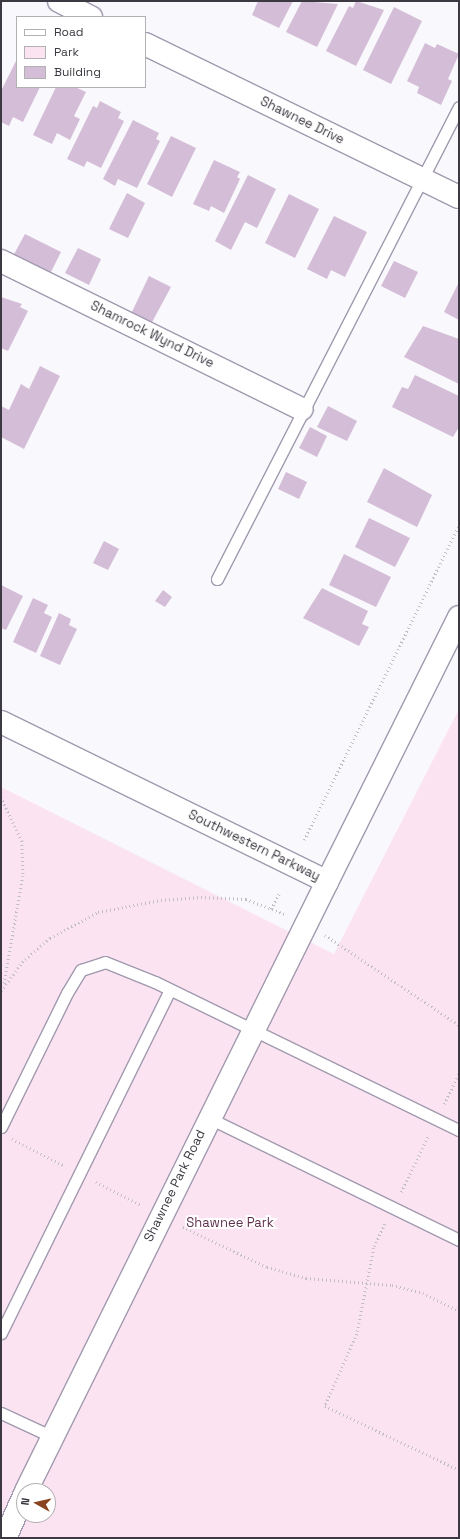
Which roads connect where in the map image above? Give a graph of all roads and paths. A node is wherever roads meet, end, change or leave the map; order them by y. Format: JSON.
{"nodes":[{"id":1,"x":59,"y":1,"type":"edge"},
{"id":2,"x":89,"y":16,"type":"edge"},
{"id":3,"x":146,"y":44,"type":"edge"},
{"id":4,"x":459,"y":107,"type":"edge"},
{"id":5,"x":423,"y":180,"type":"junction"},
{"id":6,"x":459,"y":197,"type":"edge"},
{"id":7,"x":1,"y":261,"type":"edge"},
{"id":8,"x":302,"y":409,"type":"junction"},
{"id":9,"x":459,"y":524,"type":"edge"},
{"id":10,"x":217,"y":580,"type":"dead end"},
{"id":11,"x":459,"y":617,"type":"edge"},
{"id":12,"x":1,"y":722,"type":"edge"},
{"id":13,"x":1,"y":797,"type":"edge"},
{"id":14,"x":304,"y":840,"type":"dead end"},
{"id":15,"x":327,"y":882,"type":"junction"},
{"id":16,"x":279,"y":894,"type":"dead end"},
{"id":17,"x":271,"y":909,"type":"junction"},
{"id":18,"x":306,"y":924,"type":"junction"},
{"id":19,"x":4,"y":985,"type":"junction"},
{"id":20,"x":170,"y":990,"type":"junction"},
{"id":21,"x":1,"y":991,"type":"edge"},
{"id":22,"x":459,"y":1025,"type":"edge"},
{"id":23,"x":252,"y":1031,"type":"junction"},
{"id":24,"x":459,"y":1073,"type":"edge"},
{"id":25,"x":209,"y":1118,"type":"junction"},
{"id":26,"x":436,"y":1119,"type":"junction"},
{"id":27,"x":1,"y":1127,"type":"edge"},
{"id":28,"x":459,"y":1130,"type":"edge"},
{"id":29,"x":393,"y":1208,"type":"junction"},
{"id":30,"x":160,"y":1215,"type":"junction"},
{"id":31,"x":459,"y":1240,"type":"edge"},
{"id":32,"x":367,"y":1281,"type":"junction"},
{"id":33,"x":459,"y":1311,"type":"edge"},
{"id":34,"x":1,"y":1334,"type":"edge"},
{"id":35,"x":1,"y":1413,"type":"edge"},
{"id":36,"x":53,"y":1437,"type":"junction"},
{"id":37,"x":459,"y":1470,"type":"edge"},
{"id":38,"x":30,"y":1483,"type":"edge"},
{"id":39,"x":16,"y":1513,"type":"edge"},
{"id":40,"x":4,"y":1538,"type":"edge"}],
"edges":[{"from":1,"to":2,"type":"street"},
{"from":3,"to":5,"type":"street","name":"Shawnee Drive"},
{"from":4,"to":5,"type":"lane"},
{"from":5,"to":6,"type":"street","name":"Shawnee Drive"},
{"from":5,"to":8,"type":"lane"},
{"from":7,"to":8,"type":"street","name":"Shamrock Wynd Drive"},
{"from":8,"to":10,"type":"lane"},
{"from":9,"to":14,"type":"path"},
{"from":11,"to":15,"type":"street","name":"Southwestern Parkway"},
{"from":12,"to":15,"type":"street","name":"Southwestern Parkway"},
{"from":13,"to":19,"type":"path"},
{"from":15,"to":18,"type":"street","name":"Shawnee Park Road"},
{"from":16,"to":17,"type":"path"},
{"from":17,"to":18,"type":"path"},
{"from":17,"to":19,"type":"path"},
{"from":18,"to":22,"type":"path"},
{"from":18,"to":23,"type":"street","name":"Shawnee Park Road"},
{"from":19,"to":21,"type":"path"},
{"from":20,"to":23,"type":"lane"},
{"from":20,"to":27,"type":"lane"},
{"from":20,"to":34,"type":"lane"},
{"from":23,"to":25,"type":"street","name":"Shawnee Park Road"},
{"from":23,"to":26,"type":"lane"},
{"from":24,"to":26,"type":"path"},
{"from":25,"to":29,"type":"lane"},
{"from":25,"to":30,"type":"street","name":"Shawnee Park Road"},
{"from":26,"to":28,"type":"lane"},
{"from":26,"to":29,"type":"path"},
{"from":29,"to":31,"type":"lane"},
{"from":29,"to":32,"type":"path"},
{"from":30,"to":32,"type":"path"},
{"from":30,"to":36,"type":"street","name":"Shawnee Park Road"},
{"from":32,"to":33,"type":"path"},
{"from":32,"to":37,"type":"path"},
{"from":35,"to":36,"type":"lane"},
{"from":36,"to":38,"type":"street","name":"Shawnee Park Road"},
{"from":39,"to":40,"type":"street"}]}
